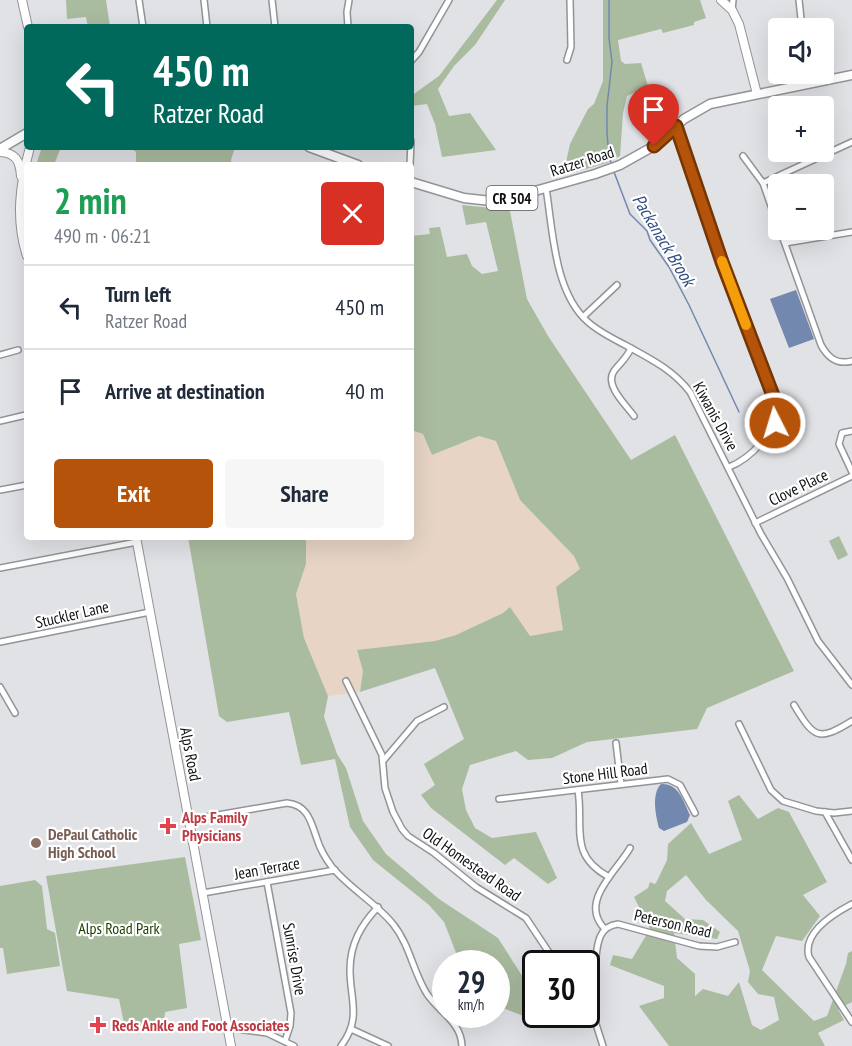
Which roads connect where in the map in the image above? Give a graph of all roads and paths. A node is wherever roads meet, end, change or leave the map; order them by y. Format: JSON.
{"nodes":[{"id":1,"x":22,"y":0,"type":"edge"},
{"id":2,"x":139,"y":0,"type":"edge"},
{"id":3,"x":204,"y":0,"type":"edge"},
{"id":4,"x":272,"y":0,"type":"edge"},
{"id":5,"x":349,"y":0,"type":"edge"},
{"id":6,"x":449,"y":0,"type":"edge"},
{"id":7,"x":570,"y":0,"type":"edge"},
{"id":8,"x":721,"y":0,"type":"edge"},
{"id":9,"x":733,"y":0,"type":"edge"},
{"id":10,"x":799,"y":0,"type":"edge"},
{"id":11,"x":732,"y":10,"type":"junction"},
{"id":12,"x":801,"y":18,"type":"edge"},
{"id":13,"x":27,"y":24,"type":"edge"},
{"id":14,"x":143,"y":24,"type":"edge"},
{"id":15,"x":207,"y":24,"type":"edge"},
{"id":16,"x":275,"y":24,"type":"edge"},
{"id":17,"x":348,"y":24,"type":"edge"},
{"id":18,"x":414,"y":58,"type":"edge"},
{"id":19,"x":567,"y":60,"type":"dead end"},
{"id":20,"x":852,"y":75,"type":"edge"},
{"id":21,"x":834,"y":76,"type":"edge"},
{"id":22,"x":791,"y":84,"type":"edge"},
{"id":23,"x":757,"y":93,"type":"junction"},
{"id":24,"x":676,"y":126,"type":"junction"},
{"id":25,"x":24,"y":135,"type":"edge"},
{"id":26,"x":852,"y":142,"type":"edge"},
{"id":27,"x":0,"y":150,"type":"edge"},
{"id":28,"x":317,"y":150,"type":"edge"},
{"id":29,"x":743,"y":156,"type":"dead end"},
{"id":30,"x":350,"y":162,"type":"edge"},
{"id":31,"x":24,"y":172,"type":"edge"},
{"id":32,"x":414,"y":183,"type":"edge"},
{"id":33,"x":763,"y":183,"type":"junction"},
{"id":34,"x":21,"y":184,"type":"junction"},
{"id":35,"x":546,"y":188,"type":"junction"},
{"id":36,"x":768,"y":197,"type":"edge"},
{"id":37,"x":852,"y":232,"type":"edge"},
{"id":38,"x":784,"y":240,"type":"edge"},
{"id":39,"x":785,"y":243,"type":"junction"},
{"id":40,"x":24,"y":244,"type":"edge"},
{"id":41,"x":617,"y":285,"type":"dead end"},
{"id":42,"x":583,"y":317,"type":"junction"},
{"id":43,"x":631,"y":348,"type":"junction"},
{"id":44,"x":18,"y":350,"type":"dead end"},
{"id":45,"x":0,"y":355,"type":"edge"},
{"id":46,"x":852,"y":361,"type":"edge"},
{"id":47,"x":24,"y":415,"type":"edge"},
{"id":48,"x":634,"y":416,"type":"dead end"},
{"id":49,"x":0,"y":421,"type":"edge"},
{"id":50,"x":852,"y":431,"type":"edge"},
{"id":51,"x":729,"y":467,"type":"junction"},
{"id":52,"x":852,"y":474,"type":"edge"},
{"id":53,"x":24,"y":486,"type":"edge"},
{"id":54,"x":0,"y":490,"type":"edge"},
{"id":55,"x":756,"y":523,"type":"junction"},
{"id":56,"x":132,"y":540,"type":"edge"},
{"id":57,"x":137,"y":540,"type":"edge"},
{"id":58,"x":0,"y":568,"type":"edge"},
{"id":59,"x":150,"y":612,"type":"junction"},
{"id":60,"x":0,"y":642,"type":"edge"},
{"id":61,"x":346,"y":681,"type":"dead end"},
{"id":62,"x":852,"y":686,"type":"edge"},
{"id":63,"x":0,"y":687,"type":"edge"},
{"id":64,"x":794,"y":705,"type":"dead end"},
{"id":65,"x":444,"y":706,"type":"dead end"},
{"id":66,"x":15,"y":714,"type":"dead end"},
{"id":67,"x":852,"y":721,"type":"edge"},
{"id":68,"x":739,"y":724,"type":"dead end"},
{"id":69,"x":616,"y":743,"type":"dead end"},
{"id":70,"x":383,"y":761,"type":"junction"},
{"id":71,"x":621,"y":784,"type":"junction"},
{"id":72,"x":578,"y":790,"type":"junction"},
{"id":73,"x":499,"y":799,"type":"dead end"},
{"id":74,"x":852,"y":811,"type":"edge"},
{"id":75,"x":695,"y":813,"type":"dead end"},
{"id":76,"x":825,"y":813,"type":"junction"},
{"id":77,"x":189,"y":820,"type":"junction"},
{"id":78,"x":630,"y":848,"type":"dead end"},
{"id":79,"x":852,"y":860,"type":"edge"},
{"id":80,"x":335,"y":870,"type":"junction"},
{"id":81,"x":609,"y":878,"type":"junction"},
{"id":82,"x":267,"y":882,"type":"junction"},
{"id":83,"x":203,"y":893,"type":"junction"},
{"id":84,"x":852,"y":904,"type":"edge"},
{"id":85,"x":378,"y":907,"type":"junction"},
{"id":86,"x":605,"y":929,"type":"junction"},
{"id":87,"x":735,"y":942,"type":"dead end"},
{"id":88,"x":547,"y":950,"type":"edge"},
{"id":89,"x":596,"y":950,"type":"edge"},
{"id":90,"x":852,"y":1022,"type":"edge"},
{"id":91,"x":228,"y":1028,"type":"junction"},
{"id":92,"x":597,"y":1028,"type":"edge"},
{"id":93,"x":351,"y":1029,"type":"junction"},
{"id":94,"x":285,"y":1041,"type":"junction"},
{"id":95,"x":231,"y":1046,"type":"edge"},
{"id":96,"x":294,"y":1046,"type":"edge"},
{"id":97,"x":341,"y":1046,"type":"edge"},
{"id":98,"x":388,"y":1046,"type":"edge"},
{"id":99,"x":462,"y":1046,"type":"edge"},
{"id":100,"x":603,"y":1046,"type":"edge"}],
"edges":[{"from":1,"to":13,"type":"main road"},
{"from":2,"to":14,"type":"street"},
{"from":3,"to":15,"type":"street"},
{"from":4,"to":16,"type":"street"},
{"from":5,"to":17,"type":"street"},
{"from":6,"to":18,"type":"street"},
{"from":7,"to":19,"type":"street"},
{"from":8,"to":11,"type":"main road"},
{"from":9,"to":11,"type":"street"},
{"from":10,"to":12,"type":"street"},
{"from":11,"to":23,"type":"main road"},
{"from":20,"to":21,"type":"main road","name":"Ratzer Road","number":"CR 504"},
{"from":22,"to":23,"type":"main road","name":"Ratzer Road","number":"CR 504"},
{"from":23,"to":24,"type":"main road","name":"Ratzer Road","number":"CR 504"},
{"from":24,"to":35,"type":"main road","name":"Ratzer Road","number":"CR 504"},
{"from":24,"to":51,"type":"street"},
{"from":25,"to":27,"type":"main road"},
{"from":26,"to":33,"type":"street"},
{"from":27,"to":34,"type":"main road"},
{"from":28,"to":30,"type":"main road"},
{"from":29,"to":33,"type":"street"},
{"from":31,"to":34,"type":"main road"},
{"from":32,"to":35,"type":"main road","name":"Ratzer Road","number":"CR 504"},
{"from":33,"to":36,"type":"street"},
{"from":34,"to":40,"type":"main road"},
{"from":35,"to":42,"type":"street","name":"Kiwanis Drive"},
{"from":37,"to":39,"type":"street"},
{"from":38,"to":39,"type":"street"},
{"from":39,"to":46,"type":"street"},
{"from":41,"to":42,"type":"street"},
{"from":42,"to":43,"type":"street","name":"Kiwanis Drive"},
{"from":43,"to":48,"type":"street"},
{"from":43,"to":51,"type":"street","name":"Kiwanis Drive"},
{"from":44,"to":45,"type":"street"},
{"from":47,"to":49,"type":"street"},
{"from":50,"to":52,"type":"street"},
{"from":51,"to":55,"type":"street","name":"Kiwanis Drive"},
{"from":52,"to":55,"type":"street","name":"Clove Place"},
{"from":53,"to":54,"type":"street"},
{"from":55,"to":62,"type":"street","name":"Kiwanis Drive"},
{"from":56,"to":58,"type":"street"},
{"from":57,"to":59,"type":"main road","name":"Alps Road"},
{"from":59,"to":60,"type":"street","name":"Stuckler Lane"},
{"from":59,"to":77,"type":"main road","name":"Alps Road"},
{"from":61,"to":70,"type":"street","name":"Old Homestead Road"},
{"from":63,"to":66,"type":"street"},
{"from":64,"to":67,"type":"street"},
{"from":65,"to":70,"type":"street"},
{"from":68,"to":76,"type":"street"},
{"from":69,"to":71,"type":"street"},
{"from":70,"to":88,"type":"street","name":"Old Homestead Road"},
{"from":71,"to":72,"type":"street","name":"Stone Hill Road"},
{"from":71,"to":75,"type":"street","name":"Stone Hill Road"},
{"from":72,"to":73,"type":"street","name":"Stone Hill Road"},
{"from":72,"to":81,"type":"street"},
{"from":74,"to":76,"type":"street"},
{"from":76,"to":79,"type":"street"},
{"from":77,"to":80,"type":"street"},
{"from":77,"to":83,"type":"main road","name":"Alps Road"},
{"from":78,"to":81,"type":"street"},
{"from":80,"to":82,"type":"street","name":"Jean Terrace"},
{"from":80,"to":85,"type":"street"},
{"from":81,"to":86,"type":"street"},
{"from":82,"to":83,"type":"street","name":"Jean Terrace"},
{"from":82,"to":94,"type":"street","name":"Sunrise Drive"},
{"from":83,"to":91,"type":"main road","name":"Alps Road"},
{"from":84,"to":90,"type":"street"},
{"from":85,"to":93,"type":"street"},
{"from":85,"to":99,"type":"street"},
{"from":86,"to":87,"type":"street","name":"Peterson Road"},
{"from":86,"to":89,"type":"street"},
{"from":91,"to":94,"type":"street"},
{"from":91,"to":95,"type":"main road","name":"Alps Road"},
{"from":92,"to":100,"type":"street"},
{"from":93,"to":97,"type":"street"},
{"from":93,"to":98,"type":"street"},
{"from":94,"to":96,"type":"street"}]}
